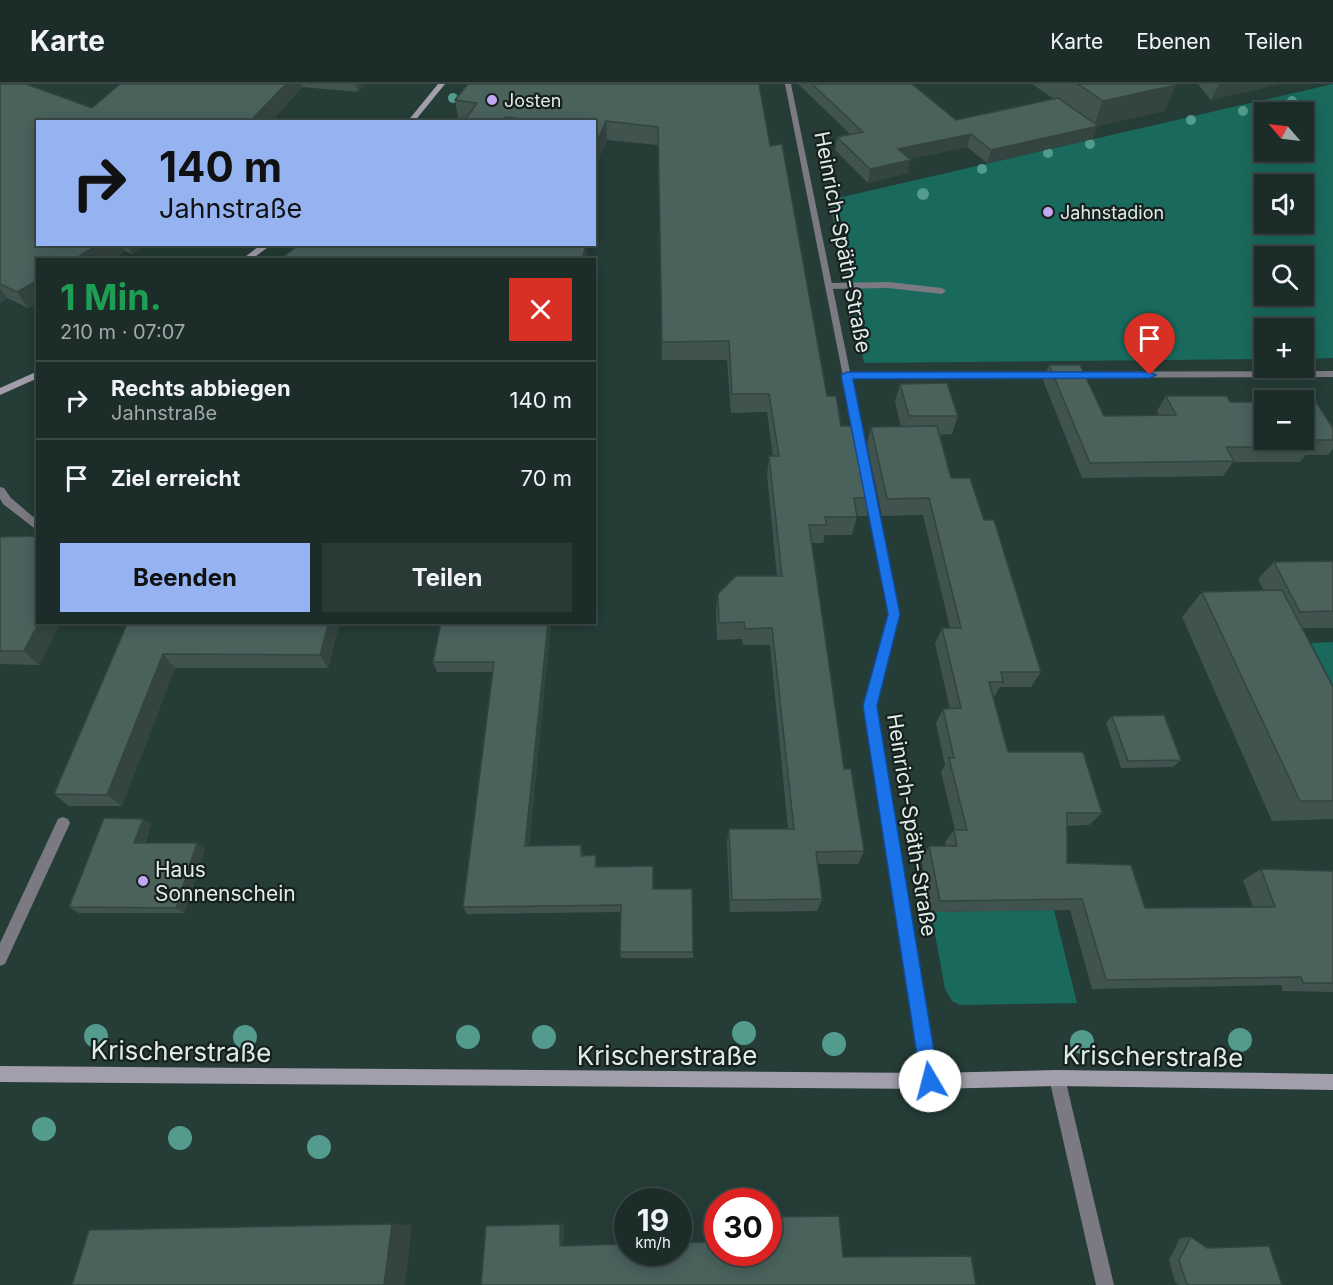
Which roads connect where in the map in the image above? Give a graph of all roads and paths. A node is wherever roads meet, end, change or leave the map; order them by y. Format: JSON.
{"nodes":[{"id":1,"x":442,"y":84,"type":"edge"},
{"id":2,"x":788,"y":84,"type":"edge"},
{"id":3,"x":412,"y":120,"type":"edge"},
{"id":4,"x":265,"y":246,"type":"edge"},
{"id":5,"x":248,"y":258,"type":"edge"},
{"id":6,"x":828,"y":285,"type":"junction"},
{"id":7,"x":942,"y":291,"type":"dead end"},
{"id":8,"x":1333,"y":374,"type":"edge"},
{"id":9,"x":36,"y":375,"type":"edge"},
{"id":10,"x":847,"y":375,"type":"junction"},
{"id":11,"x":0,"y":392,"type":"edge"},
{"id":12,"x":862,"y":451,"type":"edge"},
{"id":13,"x":866,"y":472,"type":"edge"},
{"id":14,"x":0,"y":491,"type":"edge"},
{"id":15,"x":36,"y":525,"type":"edge"},
{"id":16,"x":63,"y":823,"type":"dead end"},
{"id":17,"x":0,"y":959,"type":"edge"},
{"id":18,"x":0,"y":1074,"type":"edge"},
{"id":19,"x":1057,"y":1078,"type":"junction"},
{"id":20,"x":930,"y":1081,"type":"junction"},
{"id":21,"x":1333,"y":1082,"type":"edge"},
{"id":22,"x":1105,"y":1285,"type":"edge"}],
"edges":[{"from":1,"to":3,"type":"street"},
{"from":2,"to":6,"type":"street","name":"Heinrich-Späth-Straße"},
{"from":4,"to":5,"type":"street"},
{"from":6,"to":7,"type":"street"},
{"from":6,"to":10,"type":"street","name":"Heinrich-Späth-Straße"},
{"from":8,"to":10,"type":"street"},
{"from":9,"to":11,"type":"street"},
{"from":10,"to":12,"type":"street","name":"Heinrich-Späth-Straße"},
{"from":13,"to":20,"type":"street","name":"Heinrich-Späth-Straße"},
{"from":14,"to":15,"type":"street"},
{"from":16,"to":17,"type":"street"},
{"from":18,"to":20,"type":"street","name":"Krischerstraße"},
{"from":19,"to":20,"type":"street","name":"Krischerstraße"},
{"from":19,"to":21,"type":"street","name":"Krischerstraße"},
{"from":19,"to":22,"type":"street"}]}
